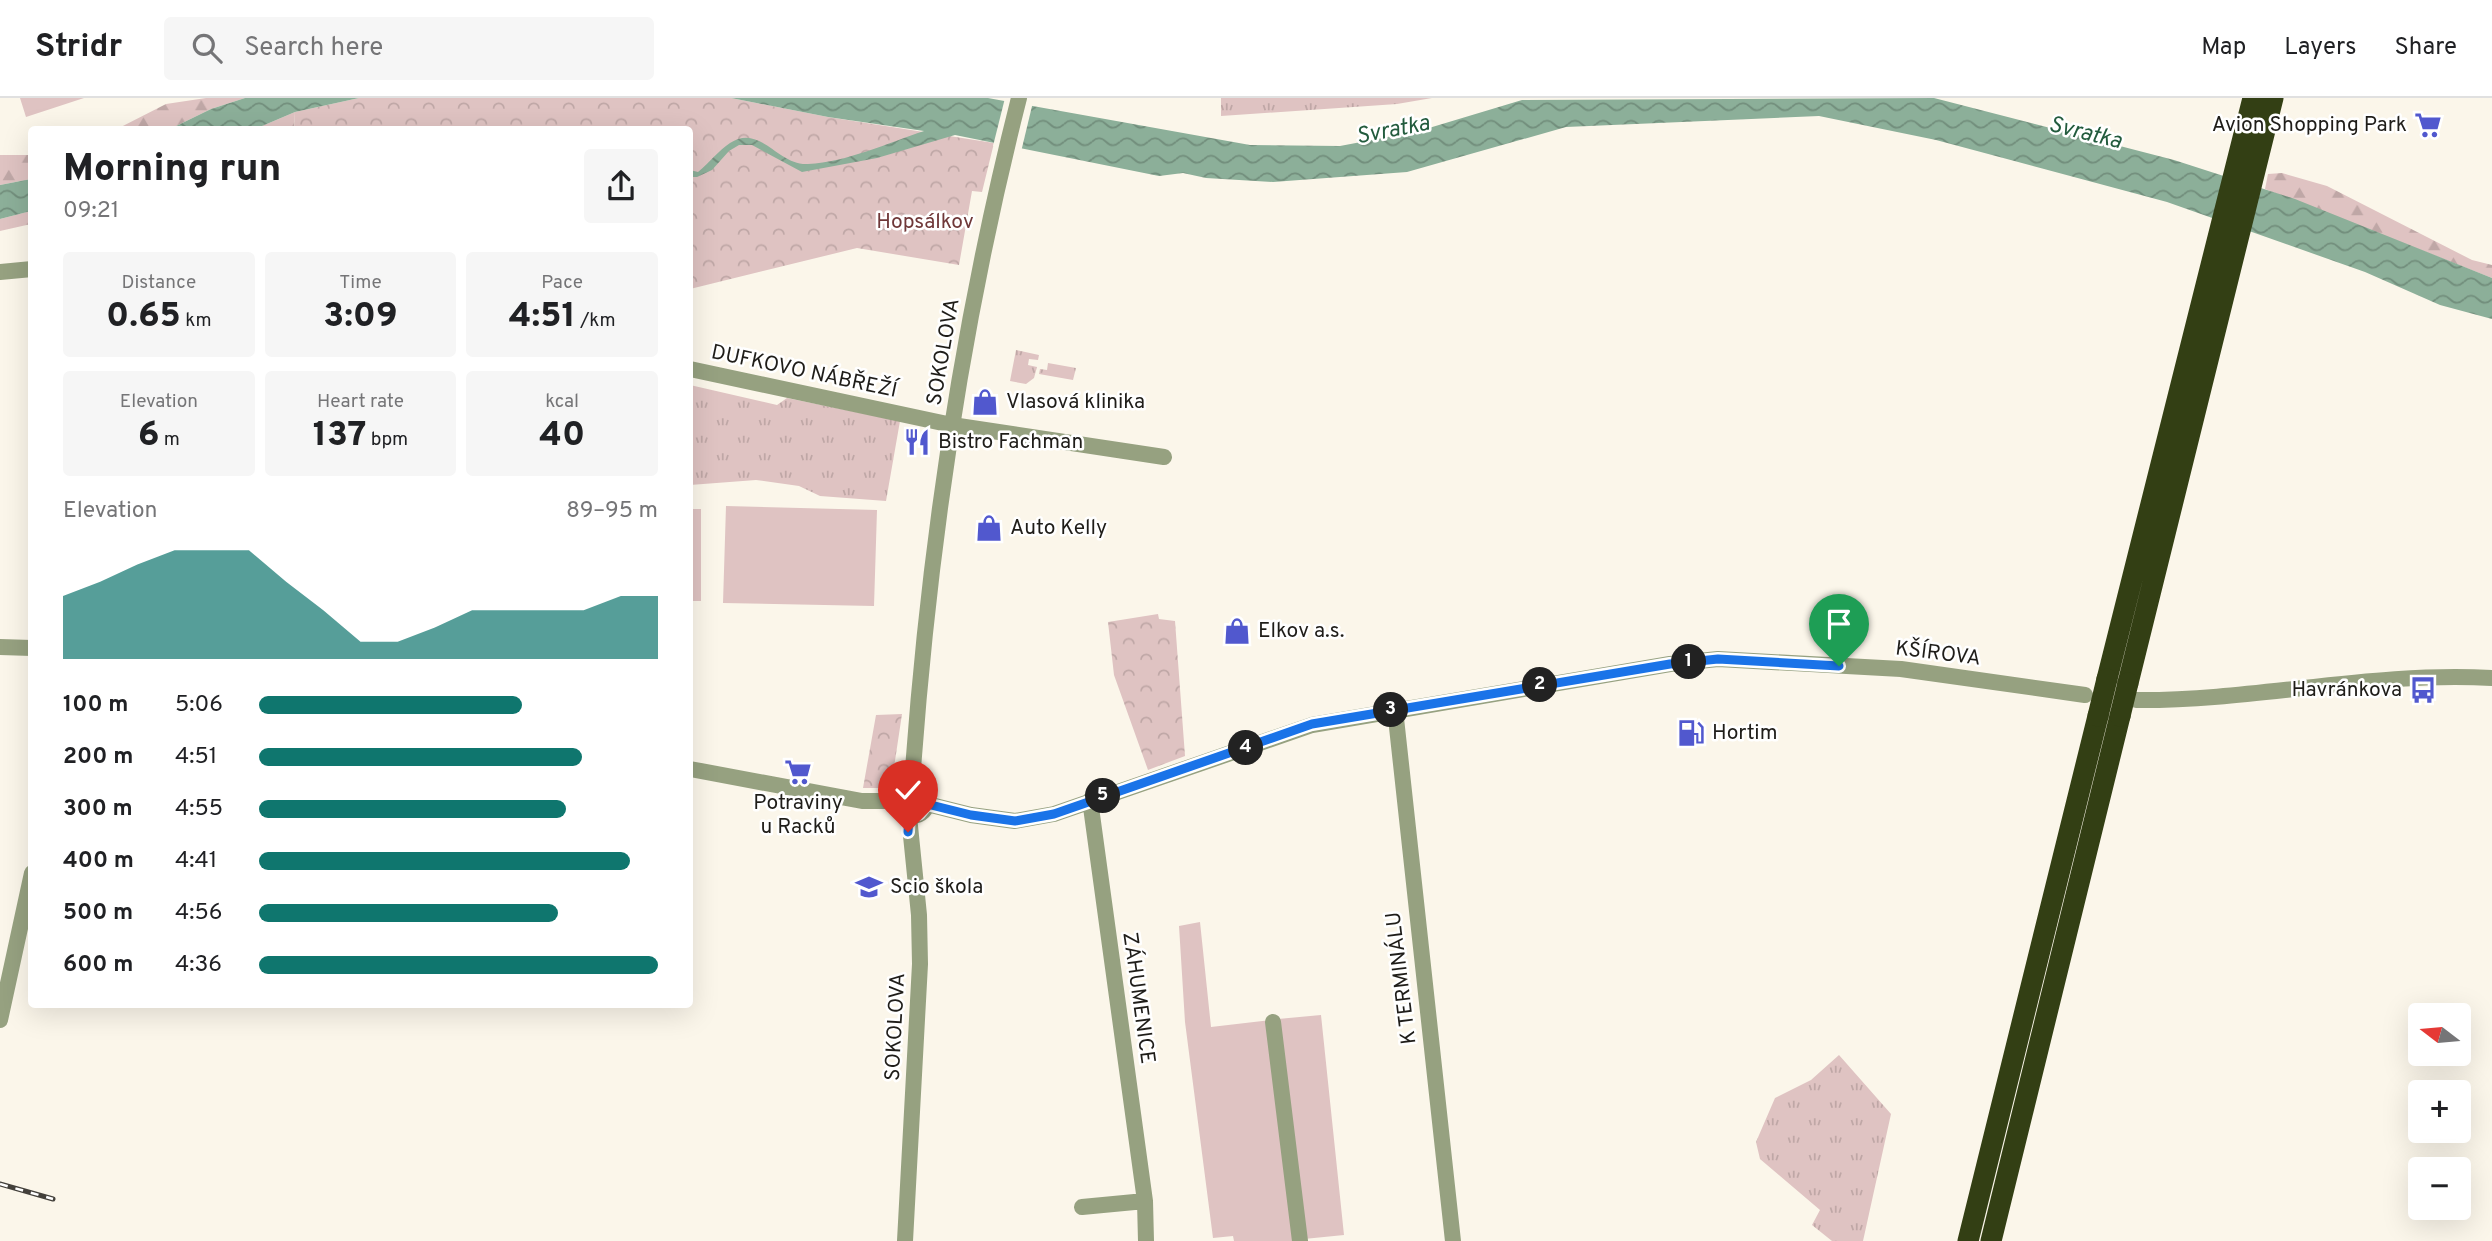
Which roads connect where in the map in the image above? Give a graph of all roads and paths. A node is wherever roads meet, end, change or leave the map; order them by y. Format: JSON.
{"nodes":[{"id":1,"x":1019,"y":98,"type":"edge"},
{"id":2,"x":2253,"y":98,"type":"edge"},
{"id":3,"x":2273,"y":98,"type":"edge"},
{"id":4,"x":2282,"y":98,"type":"edge"},
{"id":5,"x":2251,"y":146,"type":"junction"},
{"id":6,"x":28,"y":269,"type":"edge"},
{"id":7,"x":0,"y":272,"type":"edge"},
{"id":8,"x":693,"y":370,"type":"edge"},
{"id":9,"x":952,"y":425,"type":"junction"},
{"id":10,"x":1164,"y":457,"type":"dead end"},
{"id":11,"x":0,"y":647,"type":"edge"},
{"id":12,"x":28,"y":648,"type":"edge"},
{"id":13,"x":2492,"y":678,"type":"edge"},
{"id":14,"x":2124,"y":688,"type":"junction"},
{"id":15,"x":2085,"y":695,"type":"dead end"},
{"id":16,"x":1395,"y":709,"type":"junction"},
{"id":17,"x":693,"y":770,"type":"edge"},
{"id":18,"x":912,"y":783,"type":"junction"},
{"id":19,"x":1090,"y":800,"type":"junction"},
{"id":20,"x":895,"y":801,"type":"junction"},
{"id":21,"x":927,"y":804,"type":"junction"},
{"id":22,"x":909,"y":816,"type":"junction"},
{"id":23,"x":28,"y":891,"type":"edge"},
{"id":24,"x":0,"y":1020,"type":"edge"},
{"id":25,"x":1273,"y":1022,"type":"dead end"},
{"id":26,"x":1145,"y":1201,"type":"junction"},
{"id":27,"x":1082,"y":1207,"type":"dead end"},
{"id":28,"x":905,"y":1241,"type":"edge"},
{"id":29,"x":1146,"y":1241,"type":"edge"},
{"id":30,"x":1300,"y":1241,"type":"edge"},
{"id":31,"x":1453,"y":1241,"type":"edge"},
{"id":32,"x":1968,"y":1241,"type":"edge"},
{"id":33,"x":1991,"y":1241,"type":"edge"}],
"edges":[{"from":1,"to":9,"type":"street","name":"SOKOLOVA"},
{"from":2,"to":5,"type":"highway"},
{"from":3,"to":5,"type":"highway"},
{"from":4,"to":5,"type":"highway"},
{"from":5,"to":14,"type":"highway"},
{"from":6,"to":7,"type":"street"},
{"from":8,"to":9,"type":"street","name":"DUFKOVO NÁBŘEŽÍ"},
{"from":9,"to":10,"type":"street","name":"DUFKOVO NÁBŘEŽÍ"},
{"from":9,"to":18,"type":"street","name":"SOKOLOVA"},
{"from":11,"to":12,"type":"street"},
{"from":13,"to":14,"type":"street"},
{"from":14,"to":32,"type":"highway","bridge":true},
{"from":14,"to":33,"type":"highway","bridge":true},
{"from":15,"to":16,"type":"street","name":"KŠÍROVA"},
{"from":16,"to":19,"type":"street","name":"KŠÍROVA"},
{"from":16,"to":31,"type":"street","name":"K TERMINÁLU"},
{"from":17,"to":20,"type":"street"},
{"from":18,"to":20,"type":"street"},
{"from":18,"to":21,"type":"street"},
{"from":19,"to":21,"type":"street","name":"KŠÍROVA"},
{"from":19,"to":26,"type":"street","name":"ZÁHUMENICE"},
{"from":20,"to":22,"type":"street"},
{"from":21,"to":22,"type":"street"},
{"from":22,"to":28,"type":"street","name":"SOKOLOVA"},
{"from":23,"to":24,"type":"street"},
{"from":25,"to":30,"type":"street"},
{"from":26,"to":27,"type":"street"},
{"from":26,"to":29,"type":"street","name":"ZÁHUMENICE"}]}
